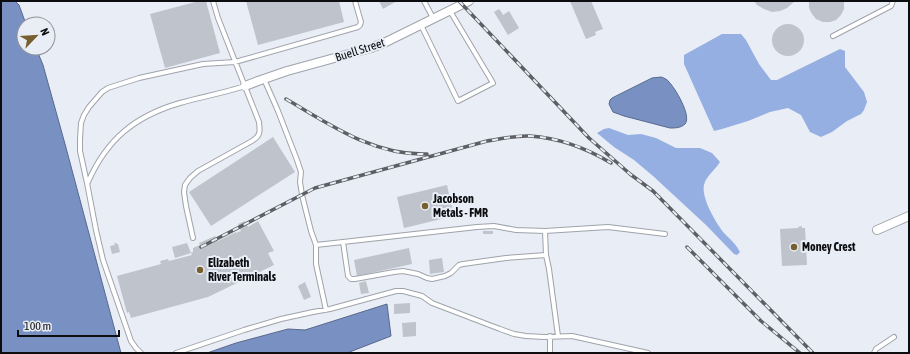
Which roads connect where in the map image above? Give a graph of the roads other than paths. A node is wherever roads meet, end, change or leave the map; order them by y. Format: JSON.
{"nodes":[{"id":1,"x":213,"y":1,"type":"edge"},
{"id":2,"x":355,"y":1,"type":"edge"},
{"id":3,"x":424,"y":1,"type":"edge"},
{"id":4,"x":469,"y":1,"type":"edge"},
{"id":5,"x":893,"y":1,"type":"edge"},
{"id":6,"x":450,"y":10,"type":"junction"},
{"id":7,"x":434,"y":19,"type":"junction"},
{"id":8,"x":421,"y":25,"type":"junction"},
{"id":9,"x":832,"y":36,"type":"dead end"},
{"id":10,"x":235,"y":62,"type":"junction"},
{"id":11,"x":264,"y":79,"type":"junction"},
{"id":12,"x":245,"y":86,"type":"junction"},
{"id":13,"x":88,"y":183,"type":"junction"},
{"id":14,"x":909,"y":216,"type":"edge"},
{"id":15,"x":877,"y":230,"type":"dead end"},
{"id":16,"x":545,"y":231,"type":"junction"},
{"id":17,"x":666,"y":234,"type":"dead end"},
{"id":18,"x":193,"y":238,"type":"dead end"},
{"id":19,"x":343,"y":242,"type":"junction"},
{"id":20,"x":316,"y":246,"type":"junction"},
{"id":21,"x":546,"y":256,"type":"junction"},
{"id":22,"x":326,"y":310,"type":"junction"},
{"id":23,"x":550,"y":336,"type":"junction"},
{"id":24,"x":558,"y":336,"type":"junction"},
{"id":25,"x":894,"y":337,"type":"dead end"},
{"id":26,"x":142,"y":353,"type":"edge"},
{"id":27,"x":176,"y":353,"type":"edge"},
{"id":28,"x":550,"y":353,"type":"edge"},
{"id":29,"x":648,"y":353,"type":"edge"},
{"id":30,"x":874,"y":353,"type":"edge"}],
"edges":[{"from":1,"to":10,"type":"lane"},
{"from":2,"to":10,"type":"lane"},
{"from":3,"to":7,"type":"lane"},
{"from":4,"to":6,"type":"street","name":"Buell Street"},
{"from":5,"to":9,"type":"lane"},
{"from":6,"to":7,"type":"street","name":"Buell Street"},
{"from":6,"to":8,"type":"lane"},
{"from":7,"to":8,"type":"street","name":"Buell Street"},
{"from":8,"to":11,"type":"street","name":"Buell Street"},
{"from":10,"to":12,"type":"lane"},
{"from":10,"to":13,"type":"lane"},
{"from":11,"to":12,"type":"street","name":"Buell Street"},
{"from":11,"to":20,"type":"lane"},
{"from":12,"to":13,"type":"lane"},
{"from":12,"to":18,"type":"lane"},
{"from":13,"to":26,"type":"lane"},
{"from":14,"to":15,"type":"street"},
{"from":16,"to":17,"type":"lane"},
{"from":16,"to":19,"type":"lane"},
{"from":16,"to":21,"type":"lane"},
{"from":19,"to":20,"type":"lane"},
{"from":19,"to":21,"type":"lane"},
{"from":20,"to":22,"type":"lane"},
{"from":21,"to":24,"type":"lane"},
{"from":22,"to":23,"type":"lane"},
{"from":22,"to":27,"type":"lane"},
{"from":23,"to":24,"type":"lane"},
{"from":23,"to":28,"type":"lane"},
{"from":24,"to":29,"type":"lane"},
{"from":25,"to":30,"type":"lane"}]}
